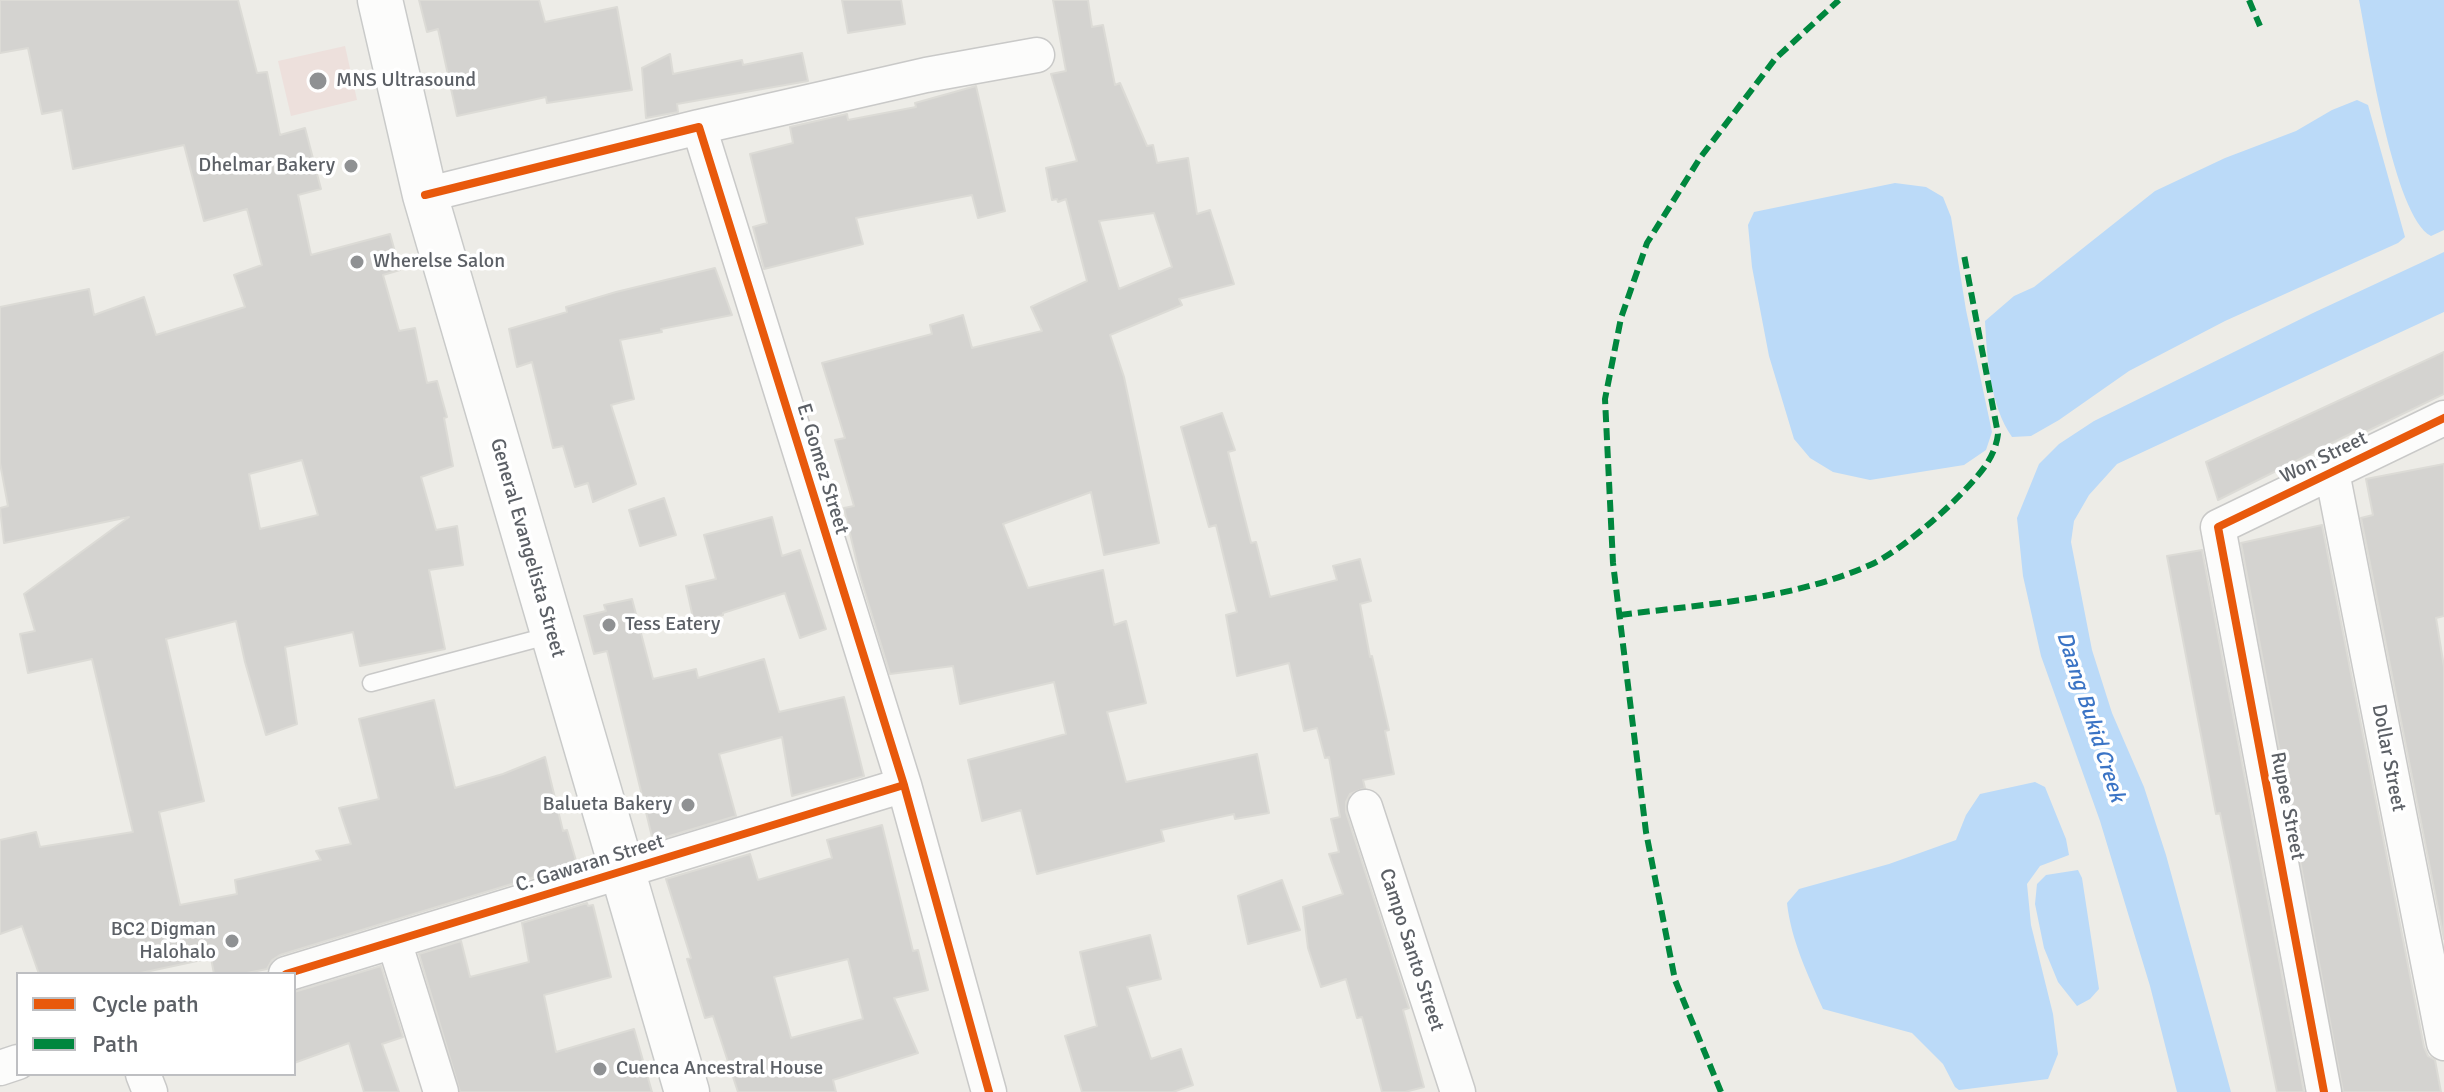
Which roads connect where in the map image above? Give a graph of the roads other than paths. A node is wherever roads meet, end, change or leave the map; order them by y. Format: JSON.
{"nodes":[{"id":1,"x":380,"y":0,"type":"edge"},
{"id":2,"x":1037,"y":55,"type":"dead end"},
{"id":3,"x":699,"y":127,"type":"junction"},
{"id":4,"x":425,"y":195,"type":"junction"},
{"id":5,"x":2444,"y":418,"type":"edge"},
{"id":6,"x":2332,"y":472,"type":"junction"},
{"id":7,"x":2218,"y":527,"type":"joint"},
{"id":8,"x":553,"y":634,"type":"junction"},
{"id":9,"x":371,"y":683,"type":"dead end"},
{"id":10,"x":904,"y":785,"type":"junction"},
{"id":11,"x":1365,"y":807,"type":"dead end"},
{"id":12,"x":622,"y":872,"type":"junction"},
{"id":13,"x":394,"y":941,"type":"junction"},
{"id":14,"x":293,"y":972,"type":"edge"},
{"id":15,"x":2444,"y":1043,"type":"edge"},
{"id":16,"x":441,"y":1092,"type":"edge"},
{"id":17,"x":687,"y":1092,"type":"edge"},
{"id":18,"x":989,"y":1092,"type":"edge"},
{"id":19,"x":1458,"y":1092,"type":"edge"},
{"id":20,"x":2324,"y":1092,"type":"edge"}],
"edges":[{"from":1,"to":4,"type":"main road","name":"General Evangelista Street"},
{"from":2,"to":3,"type":"street"},
{"from":3,"to":4,"type":"street"},
{"from":3,"to":10,"type":"street","name":"E. Gomez Street"},
{"from":4,"to":8,"type":"main road","name":"General Evangelista Street"},
{"from":5,"to":6,"type":"street","name":"Won Street"},
{"from":6,"to":7,"type":"street","name":"Won Street"},
{"from":6,"to":15,"type":"street","name":"Dollar Street"},
{"from":7,"to":20,"type":"street","name":"Rupee Street"},
{"from":8,"to":9,"type":"lane"},
{"from":8,"to":12,"type":"main road","name":"General Evangelista Street"},
{"from":10,"to":12,"type":"street","name":"C. Gawaran Street"},
{"from":10,"to":18,"type":"street","name":"E. Gomez Street"},
{"from":11,"to":19,"type":"street","name":"Campo Santo Street"},
{"from":12,"to":13,"type":"street","name":"C. Gawaran Street"},
{"from":12,"to":17,"type":"main road","name":"General Evangelista Street"},
{"from":13,"to":14,"type":"street","name":"C. Gawaran Street"},
{"from":13,"to":16,"type":"street"}]}
